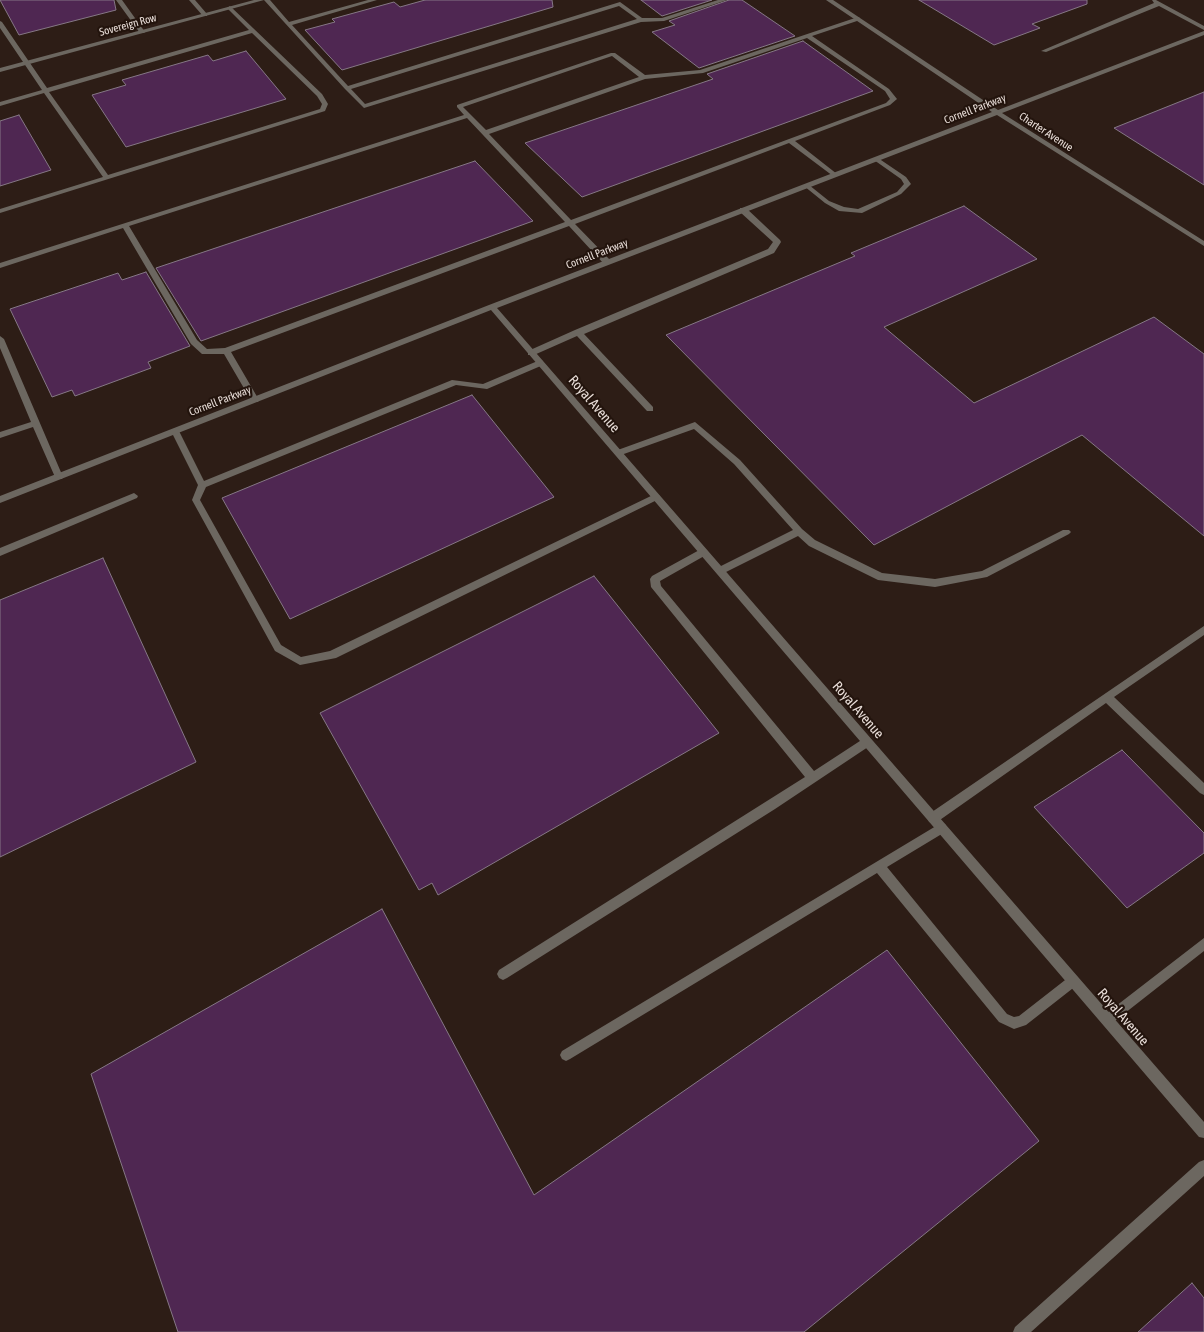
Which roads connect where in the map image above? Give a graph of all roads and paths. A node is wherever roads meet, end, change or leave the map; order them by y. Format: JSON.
{"nodes":[{"id":1,"x":119,"y":0,"type":"edge"},
{"id":2,"x":192,"y":0,"type":"edge"},
{"id":3,"x":261,"y":0,"type":"edge"},
{"id":4,"x":267,"y":0,"type":"edge"},
{"id":5,"x":374,"y":0,"type":"edge"},
{"id":6,"x":724,"y":0,"type":"edge"},
{"id":7,"x":829,"y":0,"type":"edge"},
{"id":8,"x":1151,"y":0,"type":"edge"},
{"id":9,"x":1158,"y":4,"type":"junction"},
{"id":10,"x":230,"y":8,"type":"junction"},
{"id":11,"x":205,"y":15,"type":"junction"},
{"id":12,"x":858,"y":19,"type":"junction"},
{"id":13,"x":641,"y":20,"type":"junction"},
{"id":14,"x":0,"y":23,"type":"edge"},
{"id":15,"x":288,"y":24,"type":"junction"},
{"id":16,"x":1204,"y":28,"type":"edge"},
{"id":17,"x":254,"y":31,"type":"junction"},
{"id":18,"x":142,"y":32,"type":"junction"},
{"id":19,"x":1204,"y":32,"type":"edge"},
{"id":20,"x":808,"y":36,"type":"junction"},
{"id":21,"x":1044,"y":51,"type":"dead end"},
{"id":22,"x":26,"y":63,"type":"junction"},
{"id":23,"x":0,"y":70,"type":"edge"},
{"id":24,"x":644,"y":77,"type":"junction"},
{"id":25,"x":347,"y":88,"type":"junction"},
{"id":26,"x":45,"y":91,"type":"junction"},
{"id":27,"x":0,"y":104,"type":"edge"},
{"id":28,"x":998,"y":113,"type":"junction"},
{"id":29,"x":467,"y":116,"type":"junction"},
{"id":30,"x":484,"y":133,"type":"junction"},
{"id":31,"x":791,"y":141,"type":"junction"},
{"id":32,"x":876,"y":160,"type":"junction"},
{"id":33,"x":835,"y":175,"type":"junction"},
{"id":34,"x":107,"y":178,"type":"junction"},
{"id":35,"x":807,"y":186,"type":"junction"},
{"id":36,"x":743,"y":210,"type":"junction"},
{"id":37,"x":0,"y":211,"type":"edge"},
{"id":38,"x":570,"y":223,"type":"junction"},
{"id":39,"x":125,"y":225,"type":"junction"},
{"id":40,"x":1204,"y":244,"type":"edge"},
{"id":41,"x":607,"y":262,"type":"junction"},
{"id":42,"x":0,"y":266,"type":"edge"},
{"id":43,"x":492,"y":307,"type":"junction"},
{"id":44,"x":578,"y":332,"type":"junction"},
{"id":45,"x":0,"y":339,"type":"edge"},
{"id":46,"x":226,"y":351,"type":"junction"},
{"id":47,"x":532,"y":353,"type":"junction"},
{"id":48,"x":540,"y":363,"type":"junction"},
{"id":49,"x":255,"y":400,"type":"junction"},
{"id":50,"x":650,"y":409,"type":"dead end"},
{"id":51,"x":36,"y":423,"type":"junction"},
{"id":52,"x":175,"y":431,"type":"junction"},
{"id":53,"x":0,"y":435,"type":"edge"},
{"id":54,"x":618,"y":453,"type":"junction"},
{"id":55,"x":59,"y":477,"type":"junction"},
{"id":56,"x":202,"y":485,"type":"junction"},
{"id":57,"x":134,"y":496,"type":"dead end"},
{"id":58,"x":656,"y":497,"type":"junction"},
{"id":59,"x":0,"y":500,"type":"edge"},
{"id":60,"x":799,"y":532,"type":"junction"},
{"id":61,"x":1066,"y":532,"type":"dead end"},
{"id":62,"x":0,"y":552,"type":"edge"},
{"id":63,"x":703,"y":552,"type":"junction"},
{"id":64,"x":720,"y":571,"type":"junction"},
{"id":65,"x":1204,"y":630,"type":"edge"},
{"id":66,"x":1107,"y":697,"type":"junction"},
{"id":67,"x":867,"y":742,"type":"junction"},
{"id":68,"x":813,"y":778,"type":"junction"},
{"id":69,"x":1204,"y":790,"type":"edge"},
{"id":70,"x":933,"y":818,"type":"junction"},
{"id":71,"x":941,"y":828,"type":"junction"},
{"id":72,"x":879,"y":866,"type":"junction"},
{"id":73,"x":1204,"y":944,"type":"edge"},
{"id":74,"x":503,"y":974,"type":"dead end"},
{"id":75,"x":1073,"y":981,"type":"junction"},
{"id":76,"x":1107,"y":1020,"type":"junction"},
{"id":77,"x":566,"y":1055,"type":"dead end"},
{"id":78,"x":1204,"y":1132,"type":"edge"},
{"id":79,"x":1204,"y":1167,"type":"edge"},
{"id":80,"x":1020,"y":1332,"type":"edge"}],
"edges":[{"from":1,"to":18,"type":"street"},
{"from":2,"to":11,"type":"street"},
{"from":3,"to":10,"type":"street","name":"Sovereign Row"},
{"from":4,"to":15,"type":"street"},
{"from":5,"to":15,"type":"street"},
{"from":6,"to":13,"type":"street"},
{"from":7,"to":12,"type":"street","name":"Charter Avenue"},
{"from":8,"to":9,"type":"street"},
{"from":9,"to":16,"type":"street"},
{"from":9,"to":21,"type":"street"},
{"from":10,"to":11,"type":"street","name":"Sovereign Row"},
{"from":10,"to":17,"type":"street"},
{"from":11,"to":18,"type":"street","name":"Sovereign Row"},
{"from":12,"to":20,"type":"street"},
{"from":12,"to":28,"type":"street","name":"Charter Avenue"},
{"from":13,"to":25,"type":"street"},
{"from":13,"to":25,"type":"street"},
{"from":14,"to":22,"type":"street"},
{"from":15,"to":25,"type":"street"},
{"from":17,"to":26,"type":"street"},
{"from":17,"to":34,"type":"street"},
{"from":18,"to":22,"type":"street","name":"Sovereign Row"},
{"from":19,"to":28,"type":"street","name":"Cornell Parkway"},
{"from":20,"to":24,"type":"street"},
{"from":20,"to":31,"type":"street"},
{"from":22,"to":23,"type":"street","name":"Sovereign Row"},
{"from":22,"to":26,"type":"street"},
{"from":24,"to":29,"type":"street"},
{"from":24,"to":30,"type":"street"},
{"from":26,"to":27,"type":"street"},
{"from":26,"to":34,"type":"street"},
{"from":28,"to":32,"type":"street","name":"Cornell Parkway"},
{"from":28,"to":40,"type":"street","name":"Charter Avenue"},
{"from":29,"to":30,"type":"street"},
{"from":29,"to":39,"type":"street"},
{"from":30,"to":38,"type":"street"},
{"from":31,"to":33,"type":"street"},
{"from":31,"to":38,"type":"street"},
{"from":32,"to":33,"type":"street","name":"Cornell Parkway"},
{"from":32,"to":35,"type":"street"},
{"from":33,"to":35,"type":"street","name":"Cornell Parkway"},
{"from":34,"to":37,"type":"street"},
{"from":35,"to":36,"type":"street","name":"Cornell Parkway"},
{"from":36,"to":41,"type":"street","name":"Cornell Parkway"},
{"from":36,"to":44,"type":"street"},
{"from":38,"to":41,"type":"street"},
{"from":38,"to":46,"type":"street"},
{"from":39,"to":42,"type":"street"},
{"from":39,"to":46,"type":"street"},
{"from":41,"to":43,"type":"street","name":"Cornell Parkway"},
{"from":43,"to":47,"type":"street","name":"Royal Avenue"},
{"from":43,"to":49,"type":"street","name":"Cornell Parkway"},
{"from":44,"to":47,"type":"street"},
{"from":44,"to":50,"type":"street"},
{"from":45,"to":51,"type":"street"},
{"from":46,"to":49,"type":"street"},
{"from":47,"to":48,"type":"street","name":"Royal Avenue"},
{"from":48,"to":54,"type":"street","name":"Royal Avenue"},
{"from":48,"to":56,"type":"street"},
{"from":49,"to":52,"type":"street","name":"Cornell Parkway"},
{"from":51,"to":53,"type":"street"},
{"from":51,"to":55,"type":"street"},
{"from":52,"to":55,"type":"street","name":"Cornell Parkway"},
{"from":52,"to":56,"type":"street"},
{"from":54,"to":58,"type":"street","name":"Royal Avenue"},
{"from":54,"to":60,"type":"street"},
{"from":55,"to":59,"type":"street","name":"Cornell Parkway"},
{"from":56,"to":58,"type":"street"},
{"from":57,"to":62,"type":"street"},
{"from":58,"to":63,"type":"street","name":"Royal Avenue"},
{"from":60,"to":61,"type":"street"},
{"from":60,"to":64,"type":"street"},
{"from":63,"to":64,"type":"street","name":"Royal Avenue"},
{"from":63,"to":68,"type":"street"},
{"from":64,"to":67,"type":"street","name":"Royal Avenue"},
{"from":65,"to":66,"type":"street"},
{"from":66,"to":69,"type":"street"},
{"from":66,"to":70,"type":"street"},
{"from":67,"to":68,"type":"street"},
{"from":67,"to":70,"type":"street","name":"Royal Avenue"},
{"from":68,"to":74,"type":"street"},
{"from":70,"to":71,"type":"street","name":"Royal Avenue"},
{"from":71,"to":72,"type":"street"},
{"from":71,"to":75,"type":"street","name":"Royal Avenue"},
{"from":72,"to":75,"type":"street"},
{"from":72,"to":77,"type":"street"},
{"from":73,"to":76,"type":"street"},
{"from":75,"to":76,"type":"street","name":"Royal Avenue"},
{"from":76,"to":78,"type":"street","name":"Royal Avenue"},
{"from":79,"to":80,"type":"street"}]}
